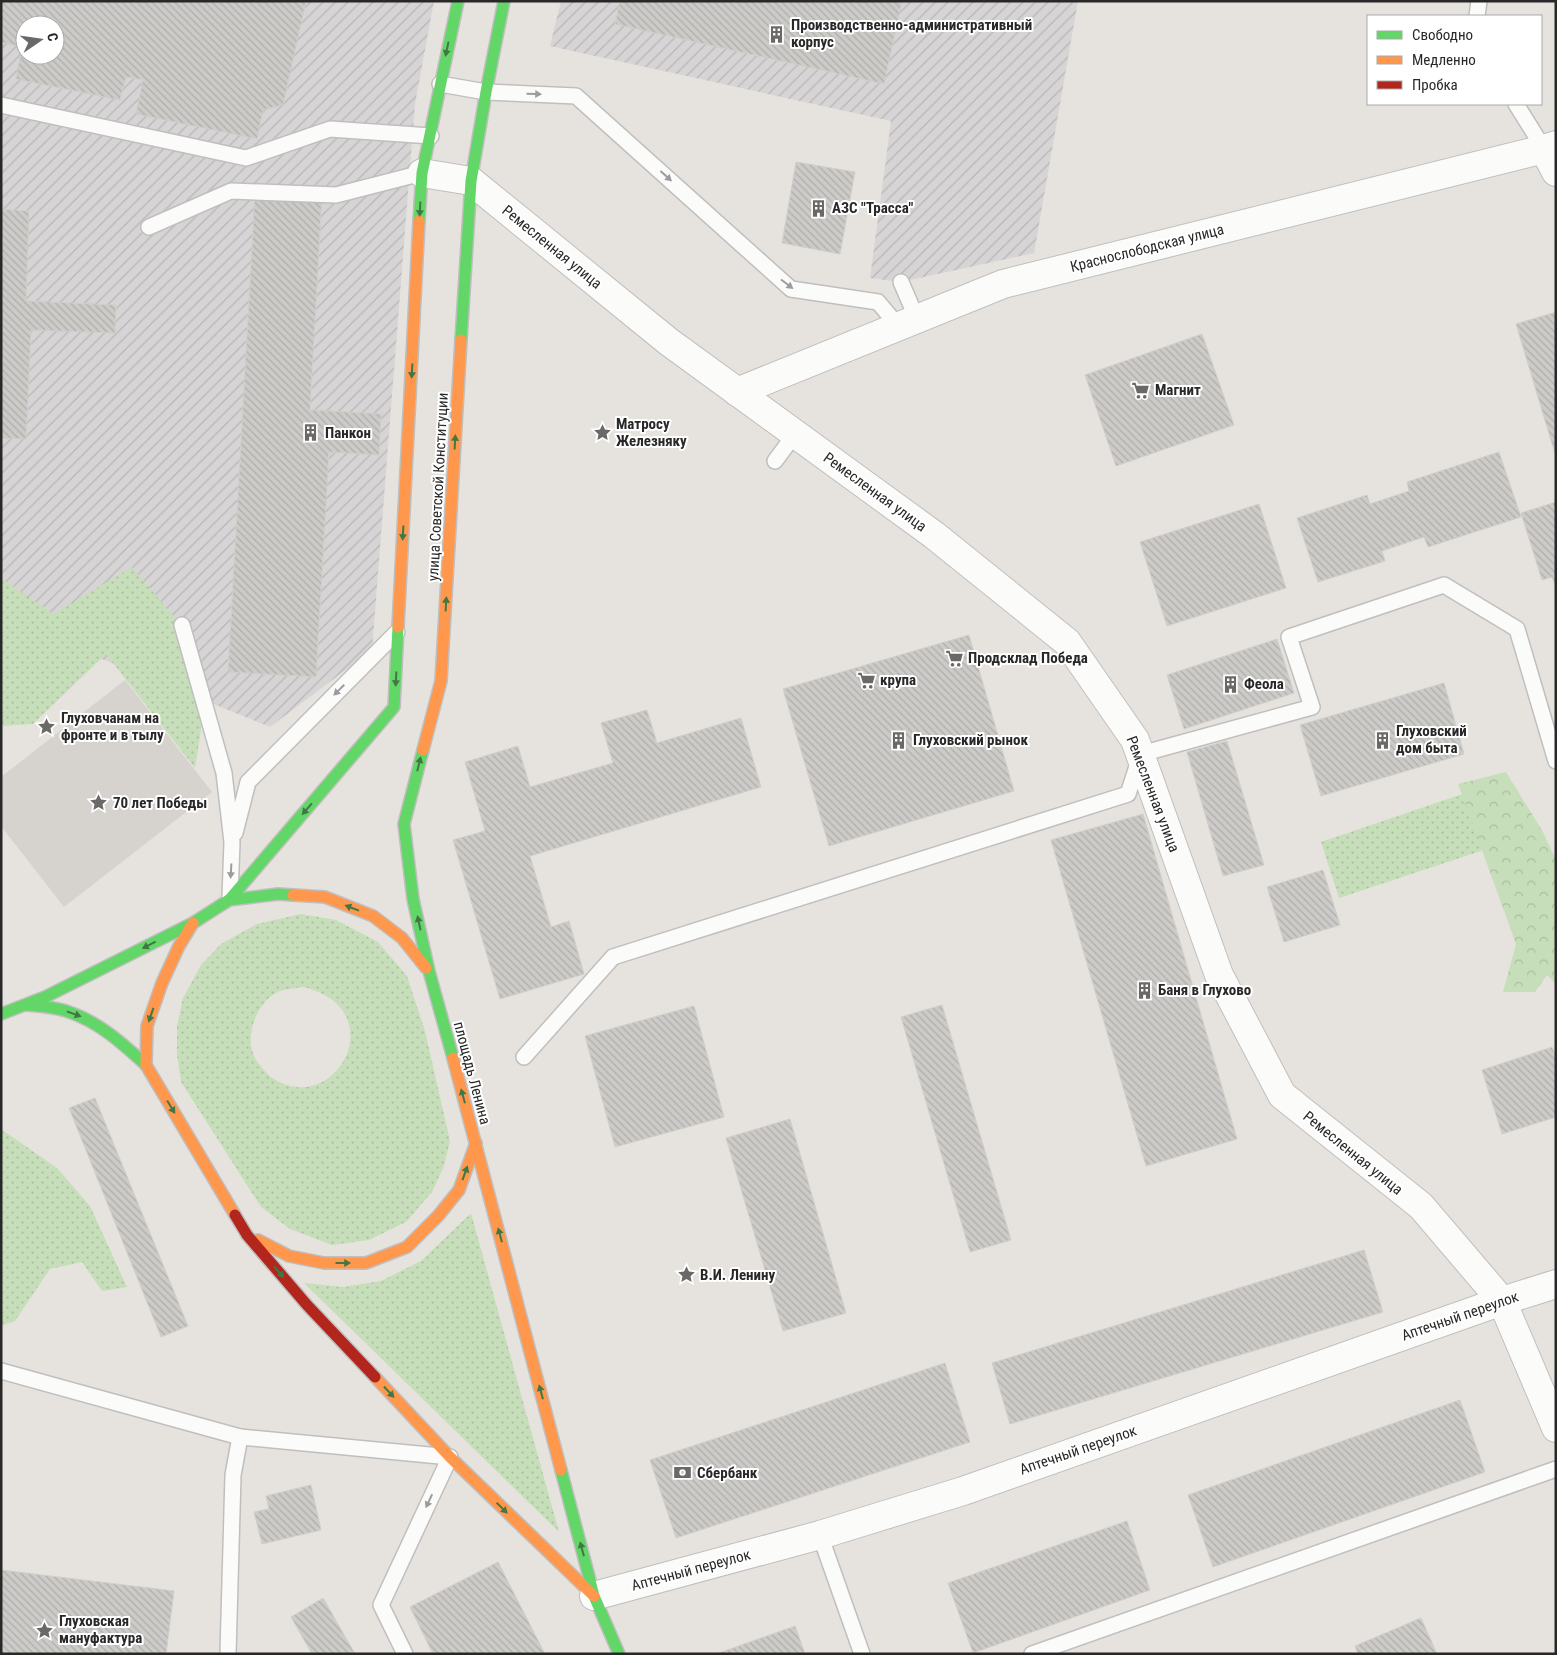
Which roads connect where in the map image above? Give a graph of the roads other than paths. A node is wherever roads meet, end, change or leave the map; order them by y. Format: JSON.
{"nodes":[{"id":1,"x":458,"y":1,"type":"edge"},
{"id":2,"x":504,"y":1,"type":"edge"},
{"id":3,"x":1479,"y":1,"type":"edge"},
{"id":4,"x":1476,"y":15,"type":"edge"},
{"id":5,"x":440,"y":84,"type":"junction"},
{"id":6,"x":486,"y":92,"type":"junction"},
{"id":7,"x":1,"y":105,"type":"edge"},
{"id":8,"x":1517,"y":105,"type":"edge"},
{"id":9,"x":430,"y":136,"type":"junction"},
{"id":10,"x":1552,"y":155,"type":"edge"},
{"id":11,"x":422,"y":173,"type":"junction"},
{"id":12,"x":471,"y":181,"type":"junction"},
{"id":13,"x":148,"y":227,"type":"dead end"},
{"id":14,"x":900,"y":282,"type":"dead end"},
{"id":15,"x":908,"y":323,"type":"junction"},
{"id":16,"x":737,"y":392,"type":"junction"},
{"id":17,"x":794,"y":434,"type":"junction"},
{"id":18,"x":775,"y":461,"type":"dead end"},
{"id":19,"x":182,"y":625,"type":"dead end"},
{"id":20,"x":398,"y":630,"type":"junction"},
{"id":21,"x":1141,"y":754,"type":"junction"},
{"id":22,"x":1556,"y":761,"type":"edge"},
{"id":23,"x":232,"y":842,"type":"junction"},
{"id":24,"x":256,"y":869,"type":"junction"},
{"id":25,"x":230,"y":900,"type":"junction"},
{"id":26,"x":193,"y":923,"type":"junction"},
{"id":27,"x":429,"y":971,"type":"junction"},
{"id":28,"x":26,"y":1005,"type":"junction"},
{"id":29,"x":1,"y":1014,"type":"edge"},
{"id":30,"x":524,"y":1057,"type":"dead end"},
{"id":31,"x":146,"y":1065,"type":"junction"},
{"id":32,"x":476,"y":1143,"type":"junction"},
{"id":33,"x":247,"y":1235,"type":"junction"},
{"id":34,"x":1556,"y":1284,"type":"edge"},
{"id":35,"x":1502,"y":1301,"type":"junction"},
{"id":36,"x":1,"y":1371,"type":"edge"},
{"id":37,"x":1556,"y":1428,"type":"edge"},
{"id":38,"x":240,"y":1437,"type":"junction"},
{"id":39,"x":450,"y":1457,"type":"junction"},
{"id":40,"x":1556,"y":1469,"type":"edge"},
{"id":41,"x":820,"y":1535,"type":"junction"},
{"id":42,"x":594,"y":1596,"type":"junction"},
{"id":43,"x":228,"y":1654,"type":"edge"},
{"id":44,"x":405,"y":1654,"type":"edge"},
{"id":45,"x":619,"y":1654,"type":"edge"},
{"id":46,"x":862,"y":1654,"type":"edge"},
{"id":47,"x":1032,"y":1654,"type":"edge"}],
"edges":[{"from":1,"to":5,"type":"street","one_way":true},
{"from":2,"to":6,"type":"street","name":"улица Советской Конституции"},
{"from":3,"to":4,"type":"lane"},
{"from":5,"to":6,"type":"lane"},
{"from":5,"to":9,"type":"street"},
{"from":6,"to":12,"type":"street","name":"улица Советской Конституции"},
{"from":6,"to":15,"type":"lane","one_way":true},
{"from":7,"to":9,"type":"lane"},
{"from":8,"to":10,"type":"lane"},
{"from":9,"to":11,"type":"street"},
{"from":10,"to":15,"type":"street","name":"Краснослободская улица"},
{"from":11,"to":12,"type":"street","name":"Ремесленная улица"},
{"from":11,"to":13,"type":"lane"},
{"from":11,"to":20,"type":"street","one_way":true},
{"from":12,"to":16,"type":"street","name":"Ремесленная улица"},
{"from":27,"to":12,"type":"street","name":"улица Советской Конституции","one_way":true},
{"from":14,"to":15,"type":"lane"},
{"from":15,"to":16,"type":"street","name":"Краснослободская улица"},
{"from":16,"to":17,"type":"street","name":"Ремесленная улица"},
{"from":17,"to":18,"type":"lane"},
{"from":17,"to":21,"type":"street","name":"Ремесленная улица"},
{"from":19,"to":23,"type":"lane"},
{"from":20,"to":23,"type":"lane","one_way":true},
{"from":20,"to":24,"type":"street","one_way":true},
{"from":21,"to":22,"type":"lane"},
{"from":21,"to":30,"type":"lane"},
{"from":21,"to":35,"type":"street","name":"Ремесленная улица"},
{"from":23,"to":24,"type":"lane"},
{"from":23,"to":25,"type":"lane","one_way":true},
{"from":24,"to":25,"type":"street"},
{"from":25,"to":26,"type":"street","name":"площадь Ленина"},
{"from":27,"to":25,"type":"street","name":"площадь Ленина","one_way":true},
{"from":26,"to":28,"type":"street","one_way":true},
{"from":26,"to":31,"type":"street","name":"площадь Ленина","one_way":true},
{"from":32,"to":27,"type":"street","name":"площадь Ленина","one_way":true},
{"from":28,"to":29,"type":"street"},
{"from":28,"to":31,"type":"street","one_way":true},
{"from":31,"to":33,"type":"street","one_way":true},
{"from":33,"to":32,"type":"street","name":"площадь Ленина","one_way":true},
{"from":42,"to":32,"type":"street","one_way":true},
{"from":33,"to":39,"type":"street","one_way":true},
{"from":34,"to":35,"type":"street","name":"Аптечный переулок"},
{"from":35,"to":37,"type":"street","name":"Ремесленная улица"},
{"from":35,"to":41,"type":"street","name":"Аптечный переулок"},
{"from":36,"to":38,"type":"lane"},
{"from":38,"to":39,"type":"lane"},
{"from":38,"to":43,"type":"lane"},
{"from":39,"to":42,"type":"street","one_way":true},
{"from":39,"to":44,"type":"lane","one_way":true},
{"from":40,"to":47,"type":"lane"},
{"from":41,"to":42,"type":"street","name":"Аптечный переулок"},
{"from":41,"to":46,"type":"lane"},
{"from":42,"to":45,"type":"street"}]}
